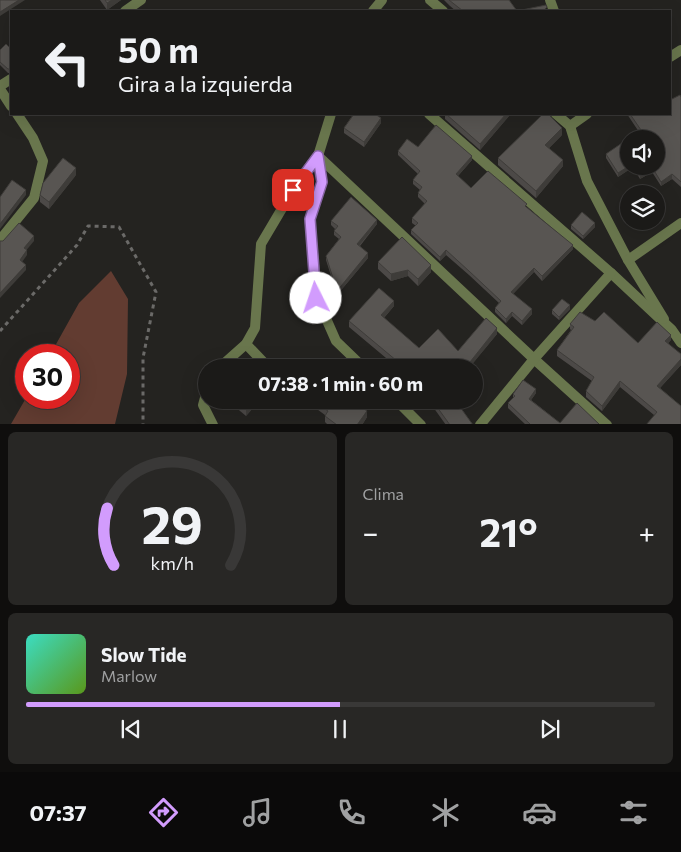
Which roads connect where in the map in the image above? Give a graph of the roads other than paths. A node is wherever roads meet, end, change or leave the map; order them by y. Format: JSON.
{"nodes":[{"id":1,"x":141,"y":0,"type":"edge"},
{"id":2,"x":382,"y":0,"type":"edge"},
{"id":3,"x":430,"y":0,"type":"edge"},
{"id":4,"x":126,"y":10,"type":"edge"},
{"id":5,"x":374,"y":10,"type":"edge"},
{"id":6,"x":442,"y":10,"type":"edge"},
{"id":7,"x":10,"y":80,"type":"edge"},
{"id":8,"x":0,"y":88,"type":"edge"},
{"id":9,"x":10,"y":104,"type":"edge"},
{"id":10,"x":18,"y":115,"type":"edge"},
{"id":11,"x":331,"y":115,"type":"edge"},
{"id":12,"x":430,"y":115,"type":"edge"},
{"id":13,"x":557,"y":115,"type":"edge"},
{"id":14,"x":586,"y":115,"type":"edge"},
{"id":15,"x":570,"y":126,"type":"junction"},
{"id":16,"x":318,"y":156,"type":"junction"},
{"id":17,"x":681,"y":223,"type":"edge"},
{"id":18,"x":0,"y":240,"type":"edge"},
{"id":19,"x":628,"y":260,"type":"junction"},
{"id":20,"x":612,"y":273,"type":"junction"},
{"id":21,"x":672,"y":330,"type":"junction"},
{"id":22,"x":681,"y":343,"type":"edge"},
{"id":23,"x":246,"y":344,"type":"junction"},
{"id":24,"x":229,"y":359,"type":"edge"},
{"id":25,"x":260,"y":359,"type":"edge"},
{"id":26,"x":355,"y":359,"type":"edge"},
{"id":27,"x":534,"y":359,"type":"junction"},
{"id":28,"x":205,"y":409,"type":"edge"},
{"id":29,"x":405,"y":409,"type":"edge"},
{"id":30,"x":213,"y":424,"type":"edge"},
{"id":31,"x":421,"y":424,"type":"edge"},
{"id":32,"x":480,"y":424,"type":"edge"},
{"id":33,"x":607,"y":424,"type":"edge"}],
"edges":[{"from":1,"to":4,"type":"street"},
{"from":2,"to":5,"type":"street"},
{"from":3,"to":6,"type":"street"},
{"from":7,"to":8,"type":"street"},
{"from":8,"to":9,"type":"street"},
{"from":10,"to":18,"type":"street"},
{"from":11,"to":16,"type":"street"},
{"from":12,"to":20,"type":"street"},
{"from":13,"to":15,"type":"street"},
{"from":14,"to":15,"type":"street"},
{"from":15,"to":19,"type":"street"},
{"from":16,"to":23,"type":"street"},
{"from":16,"to":26,"type":"street"},
{"from":16,"to":27,"type":"street"},
{"from":17,"to":19,"type":"street"},
{"from":19,"to":21,"type":"street"},
{"from":20,"to":21,"type":"street"},
{"from":20,"to":27,"type":"street"},
{"from":21,"to":22,"type":"street"},
{"from":23,"to":24,"type":"street"},
{"from":23,"to":25,"type":"street"},
{"from":27,"to":32,"type":"street"},
{"from":27,"to":33,"type":"street"},
{"from":28,"to":30,"type":"street"},
{"from":29,"to":31,"type":"street"}]}
